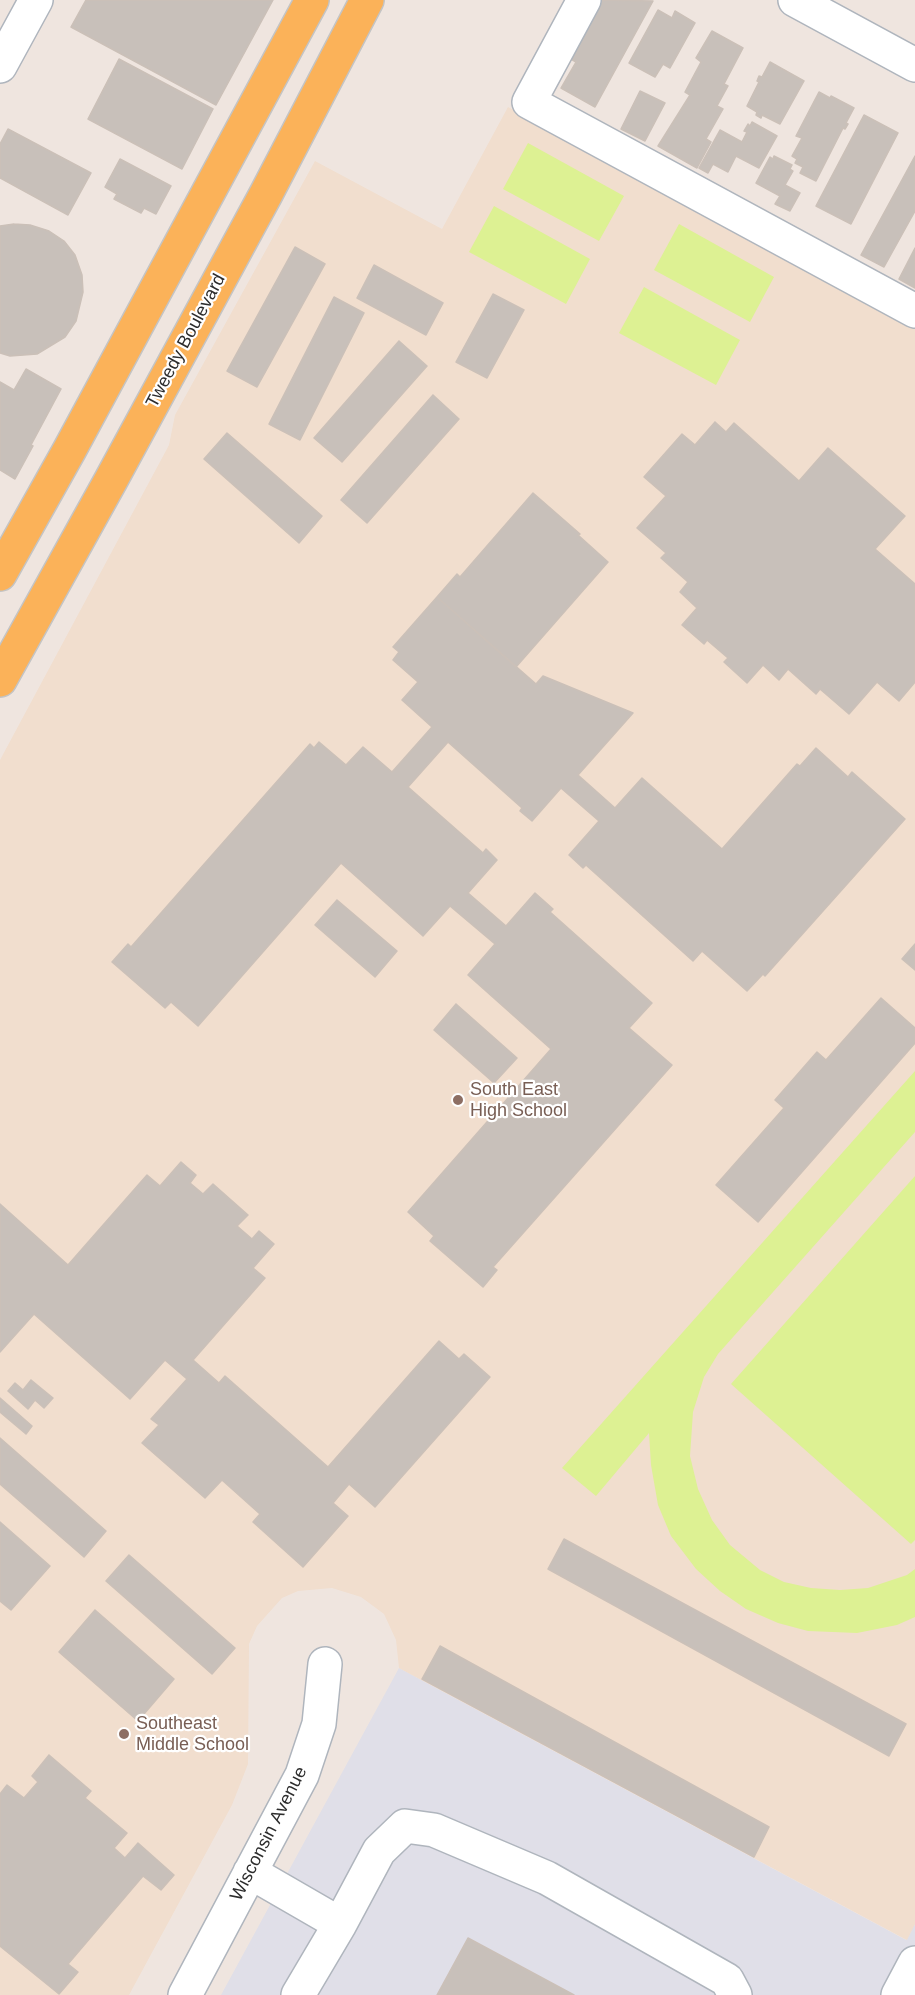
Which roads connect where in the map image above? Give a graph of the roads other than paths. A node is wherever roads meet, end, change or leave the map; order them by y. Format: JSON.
{"nodes":[{"id":1,"x":36,"y":0,"type":"edge"},
{"id":2,"x":312,"y":0,"type":"edge"},
{"id":3,"x":368,"y":0,"type":"edge"},
{"id":4,"x":584,"y":0,"type":"edge"},
{"id":5,"x":795,"y":0,"type":"edge"},
{"id":6,"x":915,"y":65,"type":"edge"},
{"id":7,"x":0,"y":66,"type":"edge"},
{"id":8,"x":915,"y":310,"type":"edge"},
{"id":9,"x":0,"y":574,"type":"edge"},
{"id":10,"x":0,"y":680,"type":"edge"},
{"id":11,"x":325,"y":1664,"type":"dead end"},
{"id":12,"x":250,"y":1872,"type":"junction"},
{"id":13,"x":340,"y":1924,"type":"junction"},
{"id":14,"x":915,"y":1963,"type":"edge"},
{"id":15,"x":184,"y":1995,"type":"edge"},
{"id":16,"x":298,"y":1995,"type":"edge"},
{"id":17,"x":735,"y":1995,"type":"edge"},
{"id":18,"x":898,"y":1995,"type":"edge"}],
"edges":[{"from":1,"to":7,"type":"street"},
{"from":2,"to":9,"type":"main road"},
{"from":3,"to":10,"type":"main road","name":"Tweedy Boulevard"},
{"from":4,"to":8,"type":"street"},
{"from":5,"to":6,"type":"street"},
{"from":11,"to":12,"type":"street","name":"Wisconsin Avenue"},
{"from":12,"to":13,"type":"street"},
{"from":12,"to":15,"type":"street","name":"Wisconsin Avenue"},
{"from":13,"to":16,"type":"street"},
{"from":13,"to":17,"type":"street"},
{"from":14,"to":18,"type":"street"}]}
